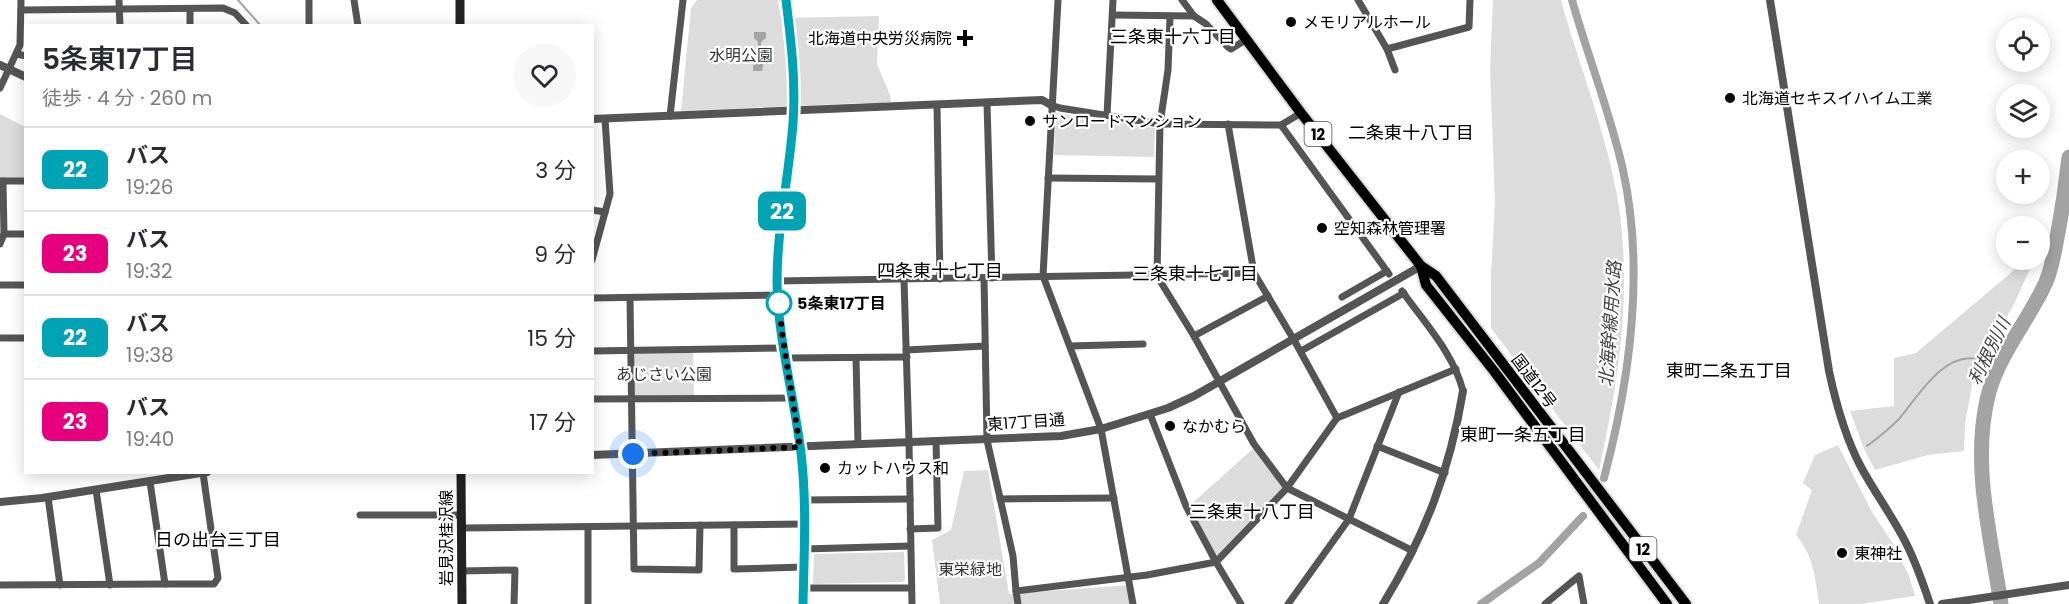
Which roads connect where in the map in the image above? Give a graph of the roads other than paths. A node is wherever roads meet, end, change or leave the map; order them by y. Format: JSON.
{"nodes":[{"id":1,"x":21,"y":0,"type":"edge"},
{"id":2,"x":72,"y":0,"type":"edge"},
{"id":3,"x":119,"y":0,"type":"edge"},
{"id":4,"x":168,"y":0,"type":"edge"},
{"id":5,"x":309,"y":0,"type":"edge"},
{"id":6,"x":354,"y":0,"type":"edge"},
{"id":7,"x":460,"y":0,"type":"edge"},
{"id":8,"x":683,"y":0,"type":"edge"},
{"id":9,"x":786,"y":0,"type":"edge"},
{"id":10,"x":1058,"y":0,"type":"edge"},
{"id":11,"x":1113,"y":0,"type":"edge"},
{"id":12,"x":1182,"y":0,"type":"edge"},
{"id":13,"x":1217,"y":0,"type":"edge"},
{"id":14,"x":1359,"y":0,"type":"edge"},
{"id":15,"x":1470,"y":0,"type":"edge"},
{"id":16,"x":1770,"y":0,"type":"edge"},
{"id":17,"x":72,"y":9,"type":"junction"},
{"id":18,"x":119,"y":9,"type":"junction"},
{"id":19,"x":168,"y":9,"type":"junction"},
{"id":20,"x":190,"y":9,"type":"junction"},
{"id":21,"x":21,"y":10,"type":"junction"},
{"id":22,"x":1113,"y":15,"type":"junction"},
{"id":23,"x":1194,"y":16,"type":"junction"},
{"id":24,"x":788,"y":17,"type":"tunnel mouth"},
{"id":25,"x":1170,"y":17,"type":"junction"},
{"id":26,"x":120,"y":24,"type":"edge"},
{"id":27,"x":190,"y":24,"type":"edge"},
{"id":28,"x":244,"y":24,"type":"edge"},
{"id":29,"x":309,"y":24,"type":"edge"},
{"id":30,"x":358,"y":24,"type":"edge"},
{"id":31,"x":460,"y":24,"type":"edge"},
{"id":32,"x":1246,"y":39,"type":"junction"},
{"id":33,"x":1387,"y":49,"type":"junction"},
{"id":34,"x":17,"y":54,"type":"junction"},
{"id":35,"x":24,"y":56,"type":"edge"},
{"id":36,"x":0,"y":65,"type":"edge"},
{"id":37,"x":9,"y":69,"type":"junction"},
{"id":38,"x":1395,"y":70,"type":"dead end"},
{"id":39,"x":24,"y":76,"type":"edge"},
{"id":40,"x":794,"y":79,"type":"tunnel mouth"},
{"id":41,"x":0,"y":88,"type":"edge"},
{"id":42,"x":987,"y":103,"type":"junction"},
{"id":43,"x":937,"y":105,"type":"junction"},
{"id":44,"x":1052,"y":105,"type":"junction"},
{"id":45,"x":794,"y":112,"type":"junction"},
{"id":46,"x":1301,"y":113,"type":"junction"},
{"id":47,"x":1107,"y":115,"type":"junction"},
{"id":48,"x":670,"y":116,"type":"junction"},
{"id":49,"x":594,"y":119,"type":"edge"},
{"id":50,"x":605,"y":119,"type":"junction"},
{"id":51,"x":1160,"y":124,"type":"junction"},
{"id":52,"x":1228,"y":124,"type":"junction"},
{"id":53,"x":1281,"y":125,"type":"junction"},
{"id":54,"x":1048,"y":178,"type":"junction"},
{"id":55,"x":1158,"y":179,"type":"junction"},
{"id":56,"x":1,"y":181,"type":"edge"},
{"id":57,"x":24,"y":181,"type":"edge"},
{"id":58,"x":594,"y":210,"type":"edge"},
{"id":59,"x":605,"y":212,"type":"junction"},
{"id":60,"x":4,"y":234,"type":"junction"},
{"id":61,"x":24,"y":234,"type":"edge"},
{"id":62,"x":0,"y":244,"type":"edge"},
{"id":63,"x":594,"y":256,"type":"edge"},
{"id":64,"x":1421,"y":266,"type":"junction"},
{"id":65,"x":1254,"y":273,"type":"junction"},
{"id":66,"x":1043,"y":276,"type":"junction"},
{"id":67,"x":1157,"y":276,"type":"junction"},
{"id":68,"x":988,"y":278,"type":"junction"},
{"id":69,"x":940,"y":279,"type":"junction"},
{"id":70,"x":904,"y":280,"type":"junction"},
{"id":71,"x":777,"y":281,"type":"junction"},
{"id":72,"x":0,"y":285,"type":"edge"},
{"id":73,"x":24,"y":285,"type":"edge"},
{"id":74,"x":778,"y":295,"type":"junction"},
{"id":75,"x":1268,"y":296,"type":"junction"},
{"id":76,"x":1342,"y":297,"type":"dead end"},
{"id":77,"x":594,"y":298,"type":"edge"},
{"id":78,"x":630,"y":298,"type":"junction"},
{"id":79,"x":1194,"y":336,"type":"junction"},
{"id":80,"x":0,"y":338,"type":"edge"},
{"id":81,"x":24,"y":338,"type":"edge"},
{"id":82,"x":1294,"y":340,"type":"junction"},
{"id":83,"x":1143,"y":344,"type":"dead end"},
{"id":84,"x":985,"y":346,"type":"junction"},
{"id":85,"x":1070,"y":346,"type":"junction"},
{"id":86,"x":784,"y":348,"type":"junction"},
{"id":87,"x":631,"y":350,"type":"junction"},
{"id":88,"x":594,"y":351,"type":"edge"},
{"id":89,"x":1301,"y":351,"type":"junction"},
{"id":90,"x":906,"y":354,"type":"junction"},
{"id":91,"x":786,"y":358,"type":"junction"},
{"id":92,"x":856,"y":358,"type":"junction"},
{"id":93,"x":1456,"y":369,"type":"junction"},
{"id":94,"x":1220,"y":382,"type":"junction"},
{"id":95,"x":1463,"y":391,"type":"joint"},
{"id":96,"x":1399,"y":392,"type":"junction"},
{"id":97,"x":632,"y":398,"type":"junction"},
{"id":98,"x":792,"y":398,"type":"junction"},
{"id":99,"x":594,"y":399,"type":"edge"},
{"id":100,"x":1150,"y":414,"type":"junction"},
{"id":101,"x":1337,"y":418,"type":"junction"},
{"id":102,"x":1101,"y":429,"type":"junction"},
{"id":103,"x":987,"y":440,"type":"junction"},
{"id":104,"x":936,"y":441,"type":"junction"},
{"id":105,"x":909,"y":442,"type":"junction"},
{"id":106,"x":858,"y":444,"type":"junction"},
{"id":107,"x":1377,"y":446,"type":"junction"},
{"id":108,"x":800,"y":447,"type":"junction"},
{"id":109,"x":633,"y":454,"type":"junction"},
{"id":110,"x":594,"y":455,"type":"edge"},
{"id":111,"x":1445,"y":473,"type":"junction"},
{"id":112,"x":196,"y":474,"type":"edge"},
{"id":113,"x":202,"y":474,"type":"edge"},
{"id":114,"x":461,"y":474,"type":"edge"},
{"id":115,"x":150,"y":482,"type":"junction"},
{"id":116,"x":1287,"y":488,"type":"junction"},
{"id":117,"x":96,"y":490,"type":"junction"},
{"id":118,"x":48,"y":497,"type":"junction"},
{"id":119,"x":1114,"y":498,"type":"junction"},
{"id":120,"x":909,"y":499,"type":"junction"},
{"id":121,"x":1000,"y":499,"type":"junction"},
{"id":122,"x":805,"y":500,"type":"junction"},
{"id":123,"x":0,"y":502,"type":"edge"},
{"id":124,"x":360,"y":514,"type":"dead end"},
{"id":125,"x":461,"y":515,"type":"junction"},
{"id":126,"x":1349,"y":519,"type":"junction"},
{"id":127,"x":805,"y":524,"type":"junction"},
{"id":128,"x":700,"y":525,"type":"junction"},
{"id":129,"x":734,"y":525,"type":"junction"},
{"id":130,"x":588,"y":527,"type":"junction"},
{"id":131,"x":633,"y":527,"type":"junction"},
{"id":132,"x":461,"y":528,"type":"junction"},
{"id":133,"x":910,"y":529,"type":"junction"},
{"id":134,"x":910,"y":546,"type":"junction"},
{"id":135,"x":804,"y":549,"type":"junction"},
{"id":136,"x":1413,"y":551,"type":"junction"},
{"id":137,"x":1216,"y":562,"type":"junction"},
{"id":138,"x":804,"y":567,"type":"junction"},
{"id":139,"x":461,"y":571,"type":"junction"},
{"id":140,"x":1128,"y":578,"type":"junction"},
{"id":141,"x":165,"y":584,"type":"junction"},
{"id":142,"x":0,"y":585,"type":"edge"},
{"id":143,"x":60,"y":585,"type":"junction"},
{"id":144,"x":110,"y":585,"type":"junction"},
{"id":145,"x":2069,"y":585,"type":"edge"},
{"id":146,"x":803,"y":588,"type":"junction"},
{"id":147,"x":910,"y":588,"type":"junction"},
{"id":148,"x":1016,"y":591,"type":"junction"},
{"id":149,"x":462,"y":604,"type":"edge"},
{"id":150,"x":514,"y":604,"type":"edge"},
{"id":151,"x":588,"y":604,"type":"edge"},
{"id":152,"x":803,"y":604,"type":"edge"},
{"id":153,"x":912,"y":604,"type":"edge"},
{"id":154,"x":1018,"y":604,"type":"edge"},
{"id":155,"x":1133,"y":604,"type":"edge"},
{"id":156,"x":1240,"y":604,"type":"edge"},
{"id":157,"x":1288,"y":604,"type":"edge"},
{"id":158,"x":1383,"y":604,"type":"edge"},
{"id":159,"x":1545,"y":604,"type":"edge"},
{"id":160,"x":1584,"y":604,"type":"edge"},
{"id":161,"x":1667,"y":604,"type":"edge"},
{"id":162,"x":1686,"y":604,"type":"edge"},
{"id":163,"x":1930,"y":604,"type":"edge"},
{"id":164,"x":1941,"y":604,"type":"edge"}],
"edges":[{"from":1,"to":21,"type":"street"},
{"from":2,"to":17,"type":"street"},
{"from":3,"to":18,"type":"street"},
{"from":4,"to":19,"type":"street"},
{"from":5,"to":29,"type":"street"},
{"from":6,"to":30,"type":"street"},
{"from":7,"to":31,"type":"main road"},
{"from":8,"to":48,"type":"street"},
{"from":9,"to":24,"type":"street"},
{"from":10,"to":44,"type":"street"},
{"from":11,"to":22,"type":"street"},
{"from":12,"to":23,"type":"street"},
{"from":13,"to":32,"type":"highway","name":"国道12号","number":"12"},
{"from":14,"to":33,"type":"street"},
{"from":15,"to":33,"type":"street"},
{"from":16,"to":163,"type":"street"},
{"from":17,"to":18,"type":"street"},
{"from":17,"to":21,"type":"street"},
{"from":18,"to":19,"type":"street"},
{"from":18,"to":26,"type":"street"},
{"from":19,"to":20,"type":"street"},
{"from":20,"to":27,"type":"street"},
{"from":20,"to":28,"type":"street"},
{"from":21,"to":34,"type":"street"},
{"from":22,"to":25,"type":"street"},
{"from":22,"to":47,"type":"street"},
{"from":23,"to":25,"type":"street"},
{"from":23,"to":32,"type":"street"},
{"from":25,"to":51,"type":"street"},
{"from":32,"to":46,"type":"highway","name":"国道12号","number":"12"},
{"from":33,"to":38,"type":"street"},
{"from":34,"to":35,"type":"street"},
{"from":34,"to":37,"type":"street"},
{"from":36,"to":37,"type":"street"},
{"from":37,"to":39,"type":"street"},
{"from":37,"to":41,"type":"street"},
{"from":40,"to":45,"type":"street"},
{"from":42,"to":43,"type":"street"},
{"from":42,"to":44,"type":"street"},
{"from":42,"to":68,"type":"street"},
{"from":43,"to":45,"type":"street"},
{"from":43,"to":69,"type":"street"},
{"from":44,"to":47,"type":"street"},
{"from":44,"to":54,"type":"street"},
{"from":45,"to":48,"type":"street"},
{"from":45,"to":71,"type":"street"},
{"from":46,"to":53,"type":"street"},
{"from":46,"to":64,"type":"highway","name":"国道12号","number":"12"},
{"from":47,"to":51,"type":"street"},
{"from":48,"to":50,"type":"street"},
{"from":49,"to":50,"type":"street"},
{"from":50,"to":59,"type":"street"},
{"from":51,"to":52,"type":"street"},
{"from":51,"to":55,"type":"street"},
{"from":52,"to":53,"type":"street"},
{"from":52,"to":65,"type":"street"},
{"from":53,"to":76,"type":"street"},
{"from":54,"to":55,"type":"street"},
{"from":54,"to":66,"type":"street"},
{"from":55,"to":67,"type":"street"},
{"from":56,"to":57,"type":"street"},
{"from":56,"to":60,"type":"street"},
{"from":58,"to":59,"type":"street"},
{"from":59,"to":63,"type":"street"},
{"from":60,"to":61,"type":"street"},
{"from":60,"to":62,"type":"street"},
{"from":64,"to":82,"type":"street","name":"東17丁目通"},
{"from":64,"to":161,"type":"highway","name":"国道12号","number":"12"},
{"from":64,"to":162,"type":"highway","name":"国道12号","number":"12"},
{"from":65,"to":67,"type":"street"},
{"from":65,"to":75,"type":"street"},
{"from":66,"to":67,"type":"street"},
{"from":66,"to":68,"type":"street"},
{"from":66,"to":85,"type":"street"},
{"from":67,"to":79,"type":"street"},
{"from":68,"to":69,"type":"street"},
{"from":68,"to":84,"type":"street"},
{"from":69,"to":70,"type":"street"},
{"from":70,"to":71,"type":"street"},
{"from":70,"to":90,"type":"street"},
{"from":71,"to":74,"type":"street"},
{"from":72,"to":73,"type":"street"},
{"from":74,"to":78,"type":"street"},
{"from":74,"to":86,"type":"street"},
{"from":75,"to":79,"type":"street"},
{"from":75,"to":82,"type":"street"},
{"from":77,"to":78,"type":"street"},
{"from":78,"to":87,"type":"street"},
{"from":79,"to":94,"type":"street"},
{"from":80,"to":81,"type":"street"},
{"from":82,"to":89,"type":"street"},
{"from":82,"to":94,"type":"street","name":"東17丁目通"},
{"from":83,"to":85,"type":"street"},
{"from":84,"to":90,"type":"street"},
{"from":84,"to":103,"type":"street"},
{"from":85,"to":102,"type":"street"},
{"from":86,"to":87,"type":"street"},
{"from":86,"to":91,"type":"street"},
{"from":87,"to":88,"type":"street"},
{"from":87,"to":97,"type":"street"},
{"from":89,"to":93,"type":"street"},
{"from":89,"to":101,"type":"street"},
{"from":90,"to":92,"type":"street"},
{"from":90,"to":105,"type":"street"},
{"from":91,"to":92,"type":"street"},
{"from":91,"to":98,"type":"street"},
{"from":92,"to":106,"type":"street"},
{"from":93,"to":95,"type":"street"},
{"from":93,"to":96,"type":"street"},
{"from":94,"to":100,"type":"street","name":"東17丁目通"},
{"from":94,"to":116,"type":"street"},
{"from":95,"to":111,"type":"street"},
{"from":96,"to":101,"type":"street"},
{"from":96,"to":107,"type":"street"},
{"from":97,"to":98,"type":"street"},
{"from":97,"to":99,"type":"street"},
{"from":97,"to":109,"type":"street"},
{"from":98,"to":108,"type":"street"},
{"from":100,"to":102,"type":"street","name":"東17丁目通"},
{"from":100,"to":137,"type":"street"},
{"from":101,"to":116,"type":"street"},
{"from":102,"to":103,"type":"street","name":"東17丁目通"},
{"from":102,"to":119,"type":"street"},
{"from":103,"to":104,"type":"street","name":"東17丁目通"},
{"from":103,"to":121,"type":"street"},
{"from":104,"to":105,"type":"street","name":"東17丁目通"},
{"from":104,"to":133,"type":"street"},
{"from":105,"to":106,"type":"street","name":"東17丁目通"},
{"from":105,"to":120,"type":"street"},
{"from":106,"to":108,"type":"street","name":"東17丁目通"},
{"from":107,"to":111,"type":"street"},
{"from":107,"to":126,"type":"street"},
{"from":108,"to":109,"type":"street","name":"東17丁目通"},
{"from":108,"to":122,"type":"street"},
{"from":109,"to":110,"type":"street","name":"東17丁目通"},
{"from":109,"to":131,"type":"street"},
{"from":111,"to":136,"type":"street"},
{"from":112,"to":115,"type":"street"},
{"from":113,"to":141,"type":"street"},
{"from":114,"to":125,"type":"main road","name":"岩見沢桂沢線"},
{"from":115,"to":117,"type":"street"},
{"from":115,"to":141,"type":"street"},
{"from":116,"to":126,"type":"street"},
{"from":116,"to":137,"type":"street"},
{"from":117,"to":118,"type":"street"},
{"from":117,"to":144,"type":"street"},
{"from":118,"to":123,"type":"street"},
{"from":118,"to":143,"type":"street"},
{"from":119,"to":121,"type":"street"},
{"from":119,"to":140,"type":"street"},
{"from":120,"to":122,"type":"street"},
{"from":120,"to":133,"type":"street"},
{"from":121,"to":148,"type":"street"},
{"from":122,"to":127,"type":"street"},
{"from":124,"to":125,"type":"street"},
{"from":125,"to":132,"type":"main road","name":"岩見沢桂沢線"},
{"from":126,"to":136,"type":"street"},
{"from":126,"to":157,"type":"street"},
{"from":127,"to":129,"type":"street"},
{"from":127,"to":135,"type":"street"},
{"from":128,"to":129,"type":"street"},
{"from":128,"to":131,"type":"street"},
{"from":128,"to":131,"type":"street"},
{"from":129,"to":138,"type":"street"},
{"from":130,"to":131,"type":"street"},
{"from":130,"to":132,"type":"street"},
{"from":130,"to":151,"type":"street"},
{"from":132,"to":139,"type":"main road","name":"岩見沢桂沢線"},
{"from":133,"to":134,"type":"street"},
{"from":134,"to":135,"type":"street"},
{"from":134,"to":147,"type":"street"},
{"from":135,"to":138,"type":"street"},
{"from":136,"to":158,"type":"street"},
{"from":137,"to":140,"type":"street"},
{"from":137,"to":156,"type":"street"},
{"from":138,"to":146,"type":"street"},
{"from":139,"to":149,"type":"main road","name":"岩見沢桂沢線"},
{"from":139,"to":150,"type":"street"},
{"from":140,"to":148,"type":"street"},
{"from":140,"to":155,"type":"street"},
{"from":141,"to":144,"type":"street"},
{"from":142,"to":143,"type":"street"},
{"from":143,"to":144,"type":"street"},
{"from":145,"to":164,"type":"street"},
{"from":146,"to":147,"type":"street"},
{"from":146,"to":152,"type":"street"},
{"from":147,"to":153,"type":"street"},
{"from":148,"to":154,"type":"street"},
{"from":159,"to":160,"type":"street"}]}
